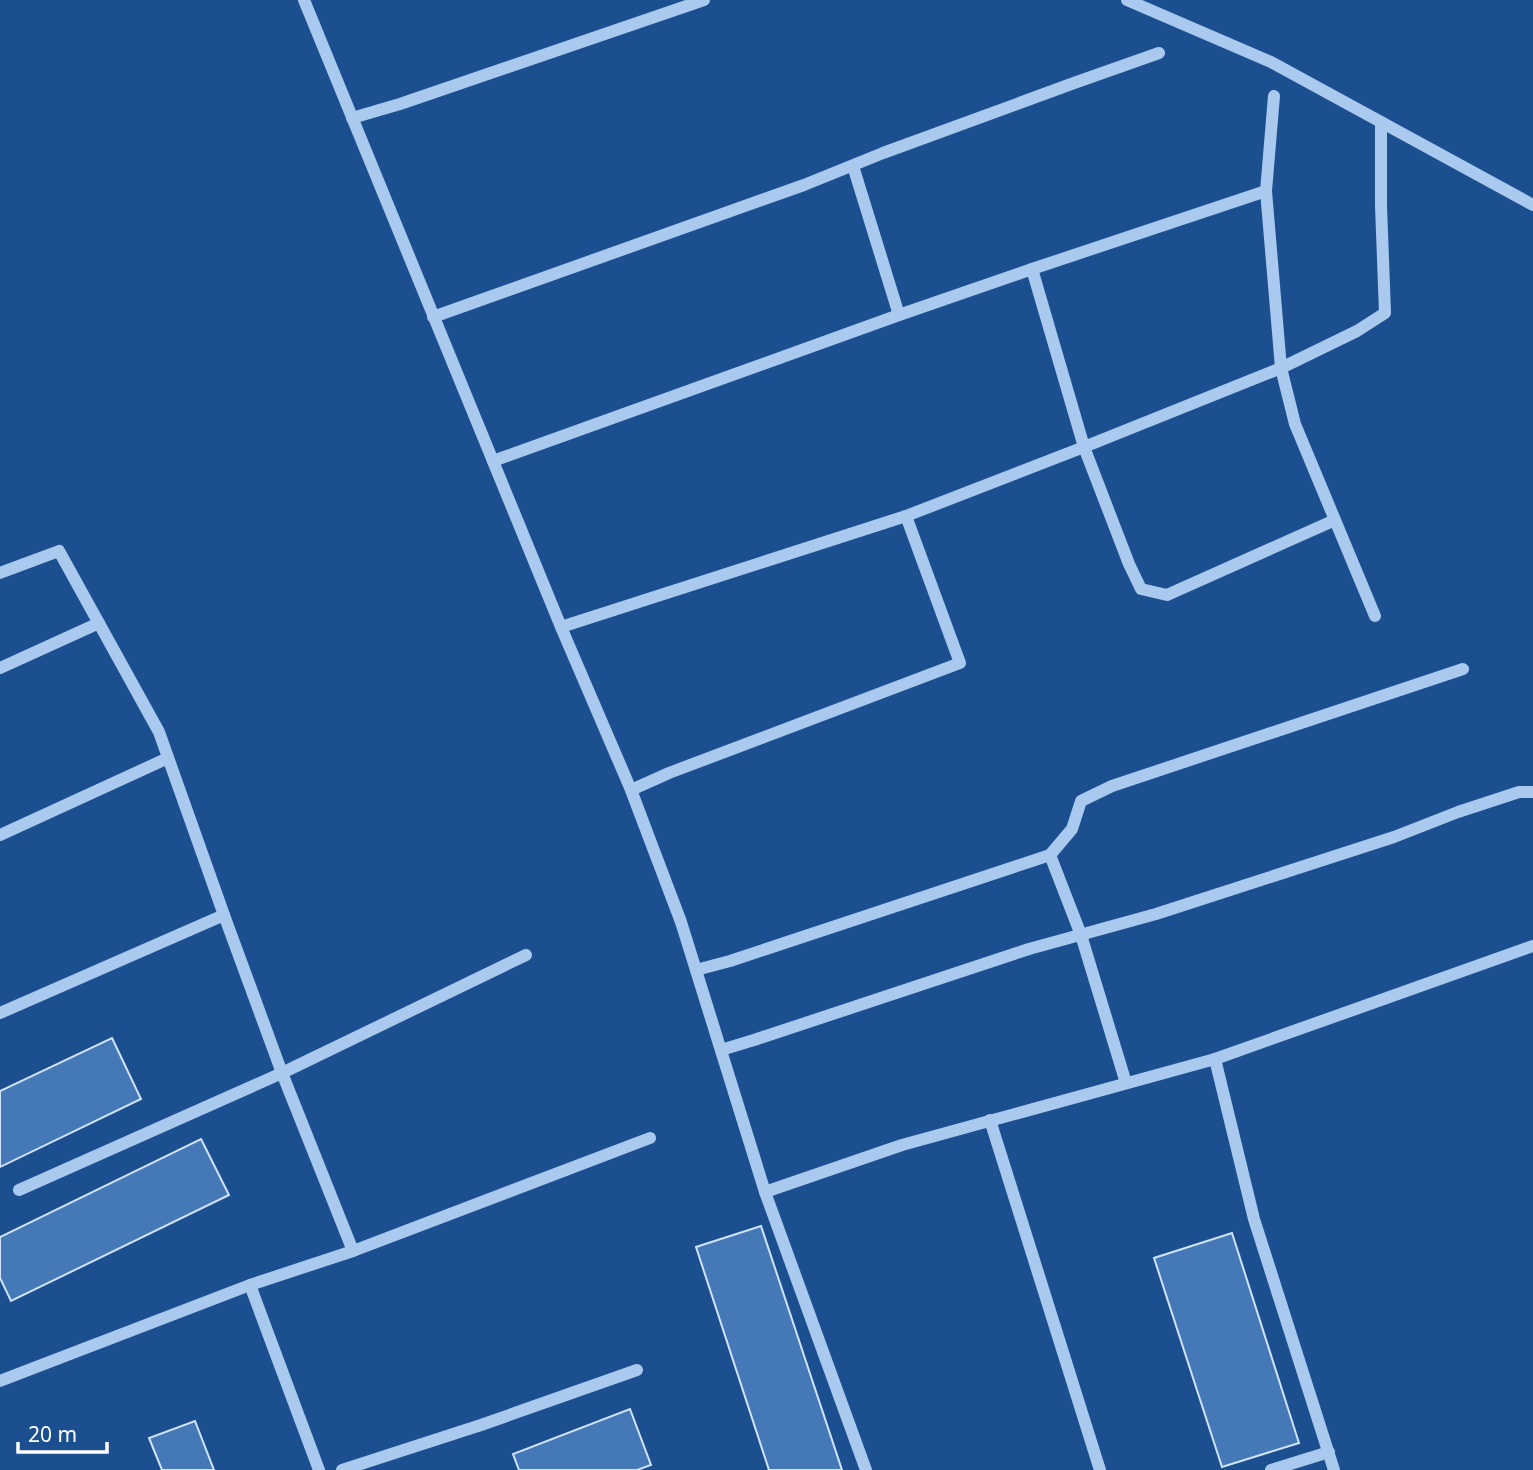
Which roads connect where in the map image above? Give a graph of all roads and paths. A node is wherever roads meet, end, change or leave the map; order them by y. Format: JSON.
{"nodes":[{"id":1,"x":304,"y":0,"type":"edge"},
{"id":2,"x":704,"y":0,"type":"edge"},
{"id":3,"x":1127,"y":0,"type":"edge"},
{"id":4,"x":1160,"y":53,"type":"dead end"},
{"id":5,"x":1273,"y":96,"type":"dead end"},
{"id":6,"x":352,"y":118,"type":"junction"},
{"id":7,"x":1381,"y":122,"type":"junction"},
{"id":8,"x":853,"y":166,"type":"junction"},
{"id":9,"x":1266,"y":191,"type":"junction"},
{"id":10,"x":1533,"y":205,"type":"edge"},
{"id":11,"x":1032,"y":269,"type":"junction"},
{"id":12,"x":899,"y":315,"type":"junction"},
{"id":13,"x":433,"y":317,"type":"junction"},
{"id":14,"x":1281,"y":368,"type":"junction"},
{"id":15,"x":1084,"y":447,"type":"junction"},
{"id":16,"x":493,"y":461,"type":"junction"},
{"id":17,"x":906,"y":516,"type":"junction"},
{"id":18,"x":1335,"y":520,"type":"junction"},
{"id":19,"x":0,"y":573,"type":"edge"},
{"id":20,"x":1375,"y":616,"type":"dead end"},
{"id":21,"x":99,"y":623,"type":"junction"},
{"id":22,"x":561,"y":627,"type":"junction"},
{"id":23,"x":0,"y":668,"type":"edge"},
{"id":24,"x":1463,"y":669,"type":"dead end"},
{"id":25,"x":168,"y":758,"type":"junction"},
{"id":26,"x":631,"y":790,"type":"junction"},
{"id":27,"x":1533,"y":792,"type":"edge"},
{"id":28,"x":0,"y":835,"type":"edge"},
{"id":29,"x":1050,"y":855,"type":"junction"},
{"id":30,"x":224,"y":915,"type":"junction"},
{"id":31,"x":1081,"y":935,"type":"junction"},
{"id":32,"x":1533,"y":946,"type":"edge"},
{"id":33,"x":526,"y":955,"type":"dead end"},
{"id":34,"x":696,"y":970,"type":"junction"},
{"id":35,"x":0,"y":1013,"type":"edge"},
{"id":36,"x":720,"y":1049,"type":"junction"},
{"id":37,"x":1215,"y":1059,"type":"junction"},
{"id":38,"x":282,"y":1073,"type":"junction"},
{"id":39,"x":1126,"y":1083,"type":"junction"},
{"id":40,"x":990,"y":1120,"type":"junction"},
{"id":41,"x":650,"y":1138,"type":"dead end"},
{"id":42,"x":19,"y":1190,"type":"dead end"},
{"id":43,"x":765,"y":1192,"type":"junction"},
{"id":44,"x":353,"y":1251,"type":"junction"},
{"id":45,"x":250,"y":1285,"type":"junction"},
{"id":46,"x":637,"y":1370,"type":"dead end"},
{"id":47,"x":0,"y":1381,"type":"edge"},
{"id":48,"x":1329,"y":1452,"type":"junction"},
{"id":49,"x":319,"y":1470,"type":"edge"},
{"id":50,"x":342,"y":1470,"type":"edge"},
{"id":51,"x":866,"y":1470,"type":"edge"},
{"id":52,"x":1100,"y":1470,"type":"edge"},
{"id":53,"x":1270,"y":1470,"type":"edge"},
{"id":54,"x":1334,"y":1470,"type":"edge"}],
"edges":[{"from":1,"to":6,"type":"street"},
{"from":2,"to":6,"type":"street"},
{"from":3,"to":7,"type":"street"},
{"from":4,"to":8,"type":"street"},
{"from":5,"to":9,"type":"street"},
{"from":6,"to":13,"type":"street"},
{"from":7,"to":10,"type":"street"},
{"from":7,"to":14,"type":"street"},
{"from":8,"to":12,"type":"street"},
{"from":8,"to":13,"type":"street"},
{"from":9,"to":11,"type":"street"},
{"from":9,"to":14,"type":"street"},
{"from":11,"to":12,"type":"street"},
{"from":11,"to":15,"type":"street"},
{"from":12,"to":16,"type":"street"},
{"from":13,"to":16,"type":"street"},
{"from":14,"to":15,"type":"street"},
{"from":14,"to":18,"type":"street"},
{"from":15,"to":17,"type":"street"},
{"from":15,"to":18,"type":"street"},
{"from":16,"to":22,"type":"street"},
{"from":17,"to":22,"type":"street"},
{"from":17,"to":26,"type":"street"},
{"from":18,"to":20,"type":"street"},
{"from":19,"to":21,"type":"street"},
{"from":21,"to":23,"type":"street"},
{"from":21,"to":25,"type":"street"},
{"from":22,"to":26,"type":"street"},
{"from":24,"to":29,"type":"street"},
{"from":25,"to":28,"type":"street"},
{"from":25,"to":30,"type":"street"},
{"from":26,"to":34,"type":"street"},
{"from":27,"to":31,"type":"street"},
{"from":29,"to":31,"type":"street"},
{"from":29,"to":34,"type":"street"},
{"from":30,"to":35,"type":"street"},
{"from":30,"to":38,"type":"street"},
{"from":31,"to":36,"type":"street"},
{"from":31,"to":39,"type":"street"},
{"from":32,"to":37,"type":"street"},
{"from":33,"to":38,"type":"street"},
{"from":34,"to":36,"type":"street"},
{"from":36,"to":43,"type":"street"},
{"from":37,"to":39,"type":"street"},
{"from":37,"to":48,"type":"street"},
{"from":38,"to":42,"type":"street"},
{"from":38,"to":44,"type":"street"},
{"from":39,"to":40,"type":"street"},
{"from":40,"to":43,"type":"street"},
{"from":40,"to":52,"type":"street"},
{"from":41,"to":44,"type":"street"},
{"from":43,"to":51,"type":"street"},
{"from":44,"to":45,"type":"street"},
{"from":45,"to":47,"type":"street"},
{"from":45,"to":49,"type":"street"},
{"from":46,"to":50,"type":"street"},
{"from":48,"to":53,"type":"street"},
{"from":48,"to":54,"type":"street"}]}
